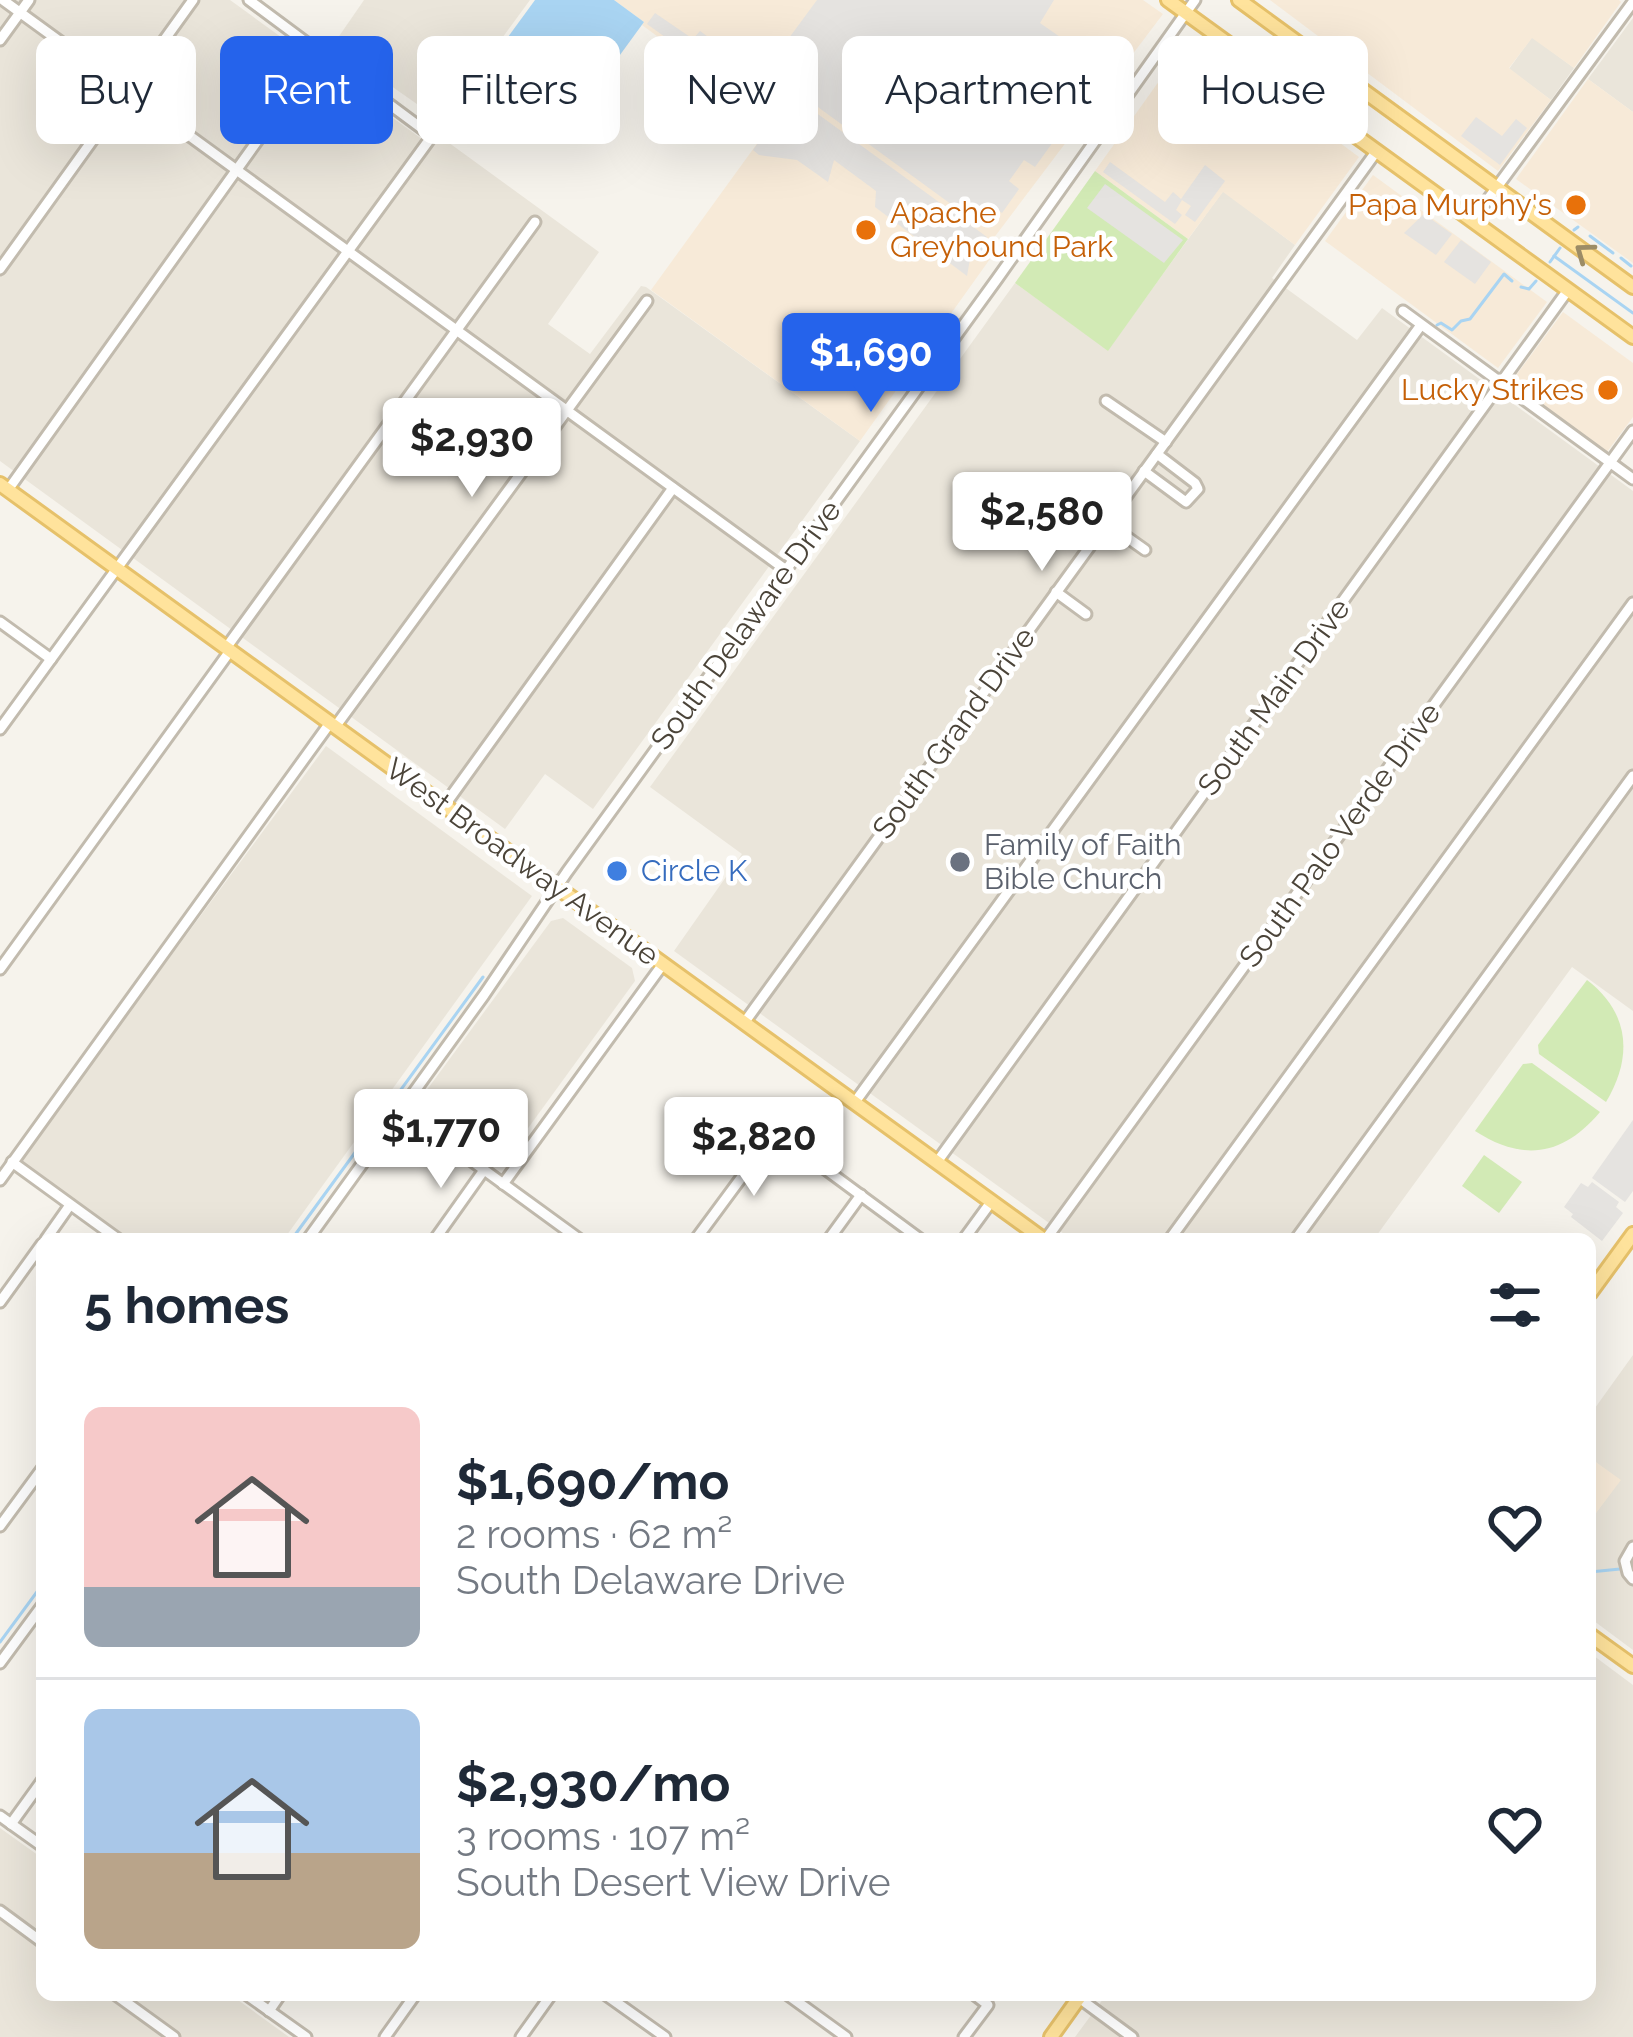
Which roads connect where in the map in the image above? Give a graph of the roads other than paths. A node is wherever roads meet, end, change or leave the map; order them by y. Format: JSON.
{"nodes":[{"id":1,"x":3,"y":0,"type":"edge"},
{"id":2,"x":29,"y":0,"type":"edge"},
{"id":3,"x":193,"y":0,"type":"edge"},
{"id":4,"x":249,"y":0,"type":"edge"},
{"id":5,"x":1168,"y":0,"type":"edge"},
{"id":6,"x":1195,"y":0,"type":"edge"},
{"id":7,"x":1239,"y":0,"type":"edge"},
{"id":8,"x":1633,"y":2,"type":"edge"},
{"id":9,"x":20,"y":13,"type":"junction"},
{"id":10,"x":1186,"y":13,"type":"junction"},
{"id":11,"x":52,"y":36,"type":"edge"},
{"id":12,"x":167,"y":36,"type":"edge"},
{"id":13,"x":297,"y":36,"type":"edge"},
{"id":14,"x":0,"y":40,"type":"edge"},
{"id":15,"x":393,"y":107,"type":"edge"},
{"id":16,"x":196,"y":142,"type":"edge"},
{"id":17,"x":90,"y":144,"type":"edge"},
{"id":18,"x":257,"y":144,"type":"edge"},
{"id":19,"x":1376,"y":152,"type":"junction"},
{"id":20,"x":237,"y":172,"type":"junction"},
{"id":21,"x":1497,"y":189,"type":"junction"},
{"id":22,"x":1472,"y":221,"type":"junction"},
{"id":23,"x":535,"y":222,"type":"dead end"},
{"id":24,"x":347,"y":250,"type":"junction"},
{"id":25,"x":0,"y":269,"type":"edge"},
{"id":26,"x":1633,"y":287,"type":"edge"},
{"id":27,"x":1568,"y":290,"type":"junction"},
{"id":28,"x":646,"y":301,"type":"dead end"},
{"id":29,"x":1402,"y":311,"type":"dead end"},
{"id":30,"x":1420,"y":325,"type":"junction"},
{"id":31,"x":456,"y":330,"type":"junction"},
{"id":32,"x":1633,"y":337,"type":"edge"},
{"id":33,"x":1501,"y":383,"type":"junction"},
{"id":34,"x":1106,"y":401,"type":"dead end"},
{"id":35,"x":566,"y":410,"type":"junction"},
{"id":36,"x":1633,"y":431,"type":"edge"},
{"id":37,"x":1166,"y":442,"type":"junction"},
{"id":38,"x":1157,"y":454,"type":"junction"},
{"id":39,"x":1610,"y":463,"type":"junction"},
{"id":40,"x":1144,"y":471,"type":"junction"},
{"id":41,"x":1633,"y":479,"type":"edge"},
{"id":42,"x":4,"y":487,"type":"edge"},
{"id":43,"x":673,"y":488,"type":"junction"},
{"id":44,"x":1107,"y":523,"type":"junction"},
{"id":45,"x":1145,"y":550,"type":"dead end"},
{"id":46,"x":117,"y":568,"type":"junction"},
{"id":47,"x":786,"y":570,"type":"junction"},
{"id":48,"x":1056,"y":592,"type":"junction"},
{"id":49,"x":1633,"y":603,"type":"edge"},
{"id":50,"x":1086,"y":614,"type":"dead end"},
{"id":51,"x":0,"y":622,"type":"edge"},
{"id":52,"x":228,"y":650,"type":"junction"},
{"id":53,"x":51,"y":659,"type":"junction"},
{"id":54,"x":332,"y":725,"type":"junction"},
{"id":55,"x":0,"y":729,"type":"edge"},
{"id":56,"x":1633,"y":776,"type":"edge"},
{"id":57,"x":444,"y":806,"type":"junction"},
{"id":58,"x":556,"y":887,"type":"junction"},
{"id":59,"x":663,"y":964,"type":"junction"},
{"id":60,"x":0,"y":970,"type":"edge"},
{"id":61,"x":744,"y":1023,"type":"junction"},
{"id":62,"x":854,"y":1102,"type":"junction"},
{"id":63,"x":403,"y":1110,"type":"junction"},
{"id":64,"x":13,"y":1162,"type":"junction"},
{"id":65,"x":937,"y":1162,"type":"junction"},
{"id":66,"x":484,"y":1170,"type":"junction"},
{"id":67,"x":0,"y":1180,"type":"edge"},
{"id":68,"x":503,"y":1184,"type":"junction"},
{"id":69,"x":861,"y":1195,"type":"junction"},
{"id":70,"x":992,"y":1202,"type":"junction"},
{"id":71,"x":70,"y":1205,"type":"junction"},
{"id":72,"x":50,"y":1233,"type":"edge"},
{"id":73,"x":110,"y":1233,"type":"edge"},
{"id":74,"x":312,"y":1233,"type":"edge"},
{"id":75,"x":438,"y":1233,"type":"edge"},
{"id":76,"x":567,"y":1233,"type":"edge"},
{"id":77,"x":700,"y":1233,"type":"edge"},
{"id":78,"x":833,"y":1233,"type":"edge"},
{"id":79,"x":912,"y":1233,"type":"edge"},
{"id":80,"x":969,"y":1233,"type":"edge"},
{"id":81,"x":1036,"y":1233,"type":"edge"},
{"id":82,"x":1049,"y":1233,"type":"edge"},
{"id":83,"x":1175,"y":1233,"type":"edge"},
{"id":84,"x":1300,"y":1233,"type":"edge"},
{"id":85,"x":1633,"y":1234,"type":"edge"},
{"id":86,"x":36,"y":1253,"type":"edge"},
{"id":87,"x":1596,"y":1285,"type":"edge"},
{"id":88,"x":0,"y":1302,"type":"edge"},
{"id":89,"x":36,"y":1477,"type":"edge"},
{"id":90,"x":0,"y":1526,"type":"edge"},
{"id":91,"x":1633,"y":1547,"type":"edge"},
{"id":92,"x":1633,"y":1579,"type":"edge"},
{"id":93,"x":36,"y":1614,"type":"edge"},
{"id":94,"x":1596,"y":1639,"type":"edge"},
{"id":95,"x":0,"y":1663,"type":"edge"},
{"id":96,"x":1633,"y":1666,"type":"edge"},
{"id":97,"x":36,"y":1789,"type":"edge"},
{"id":98,"x":0,"y":1816,"type":"edge"},
{"id":99,"x":11,"y":1824,"type":"junction"},
{"id":100,"x":36,"y":1842,"type":"edge"},
{"id":101,"x":0,"y":1911,"type":"edge"},
{"id":102,"x":36,"y":1938,"type":"edge"},
{"id":103,"x":124,"y":2001,"type":"edge"},
{"id":104,"x":256,"y":2001,"type":"edge"},
{"id":105,"x":276,"y":2001,"type":"edge"},
{"id":106,"x":412,"y":2001,"type":"edge"},
{"id":107,"x":547,"y":2001,"type":"edge"},
{"id":108,"x":615,"y":2001,"type":"edge"},
{"id":109,"x":796,"y":2001,"type":"edge"},
{"id":110,"x":983,"y":2001,"type":"edge"},
{"id":111,"x":1077,"y":2001,"type":"edge"},
{"id":112,"x":1085,"y":2001,"type":"edge"},
{"id":113,"x":269,"y":2011,"type":"junction"},
{"id":114,"x":174,"y":2037,"type":"edge"},
{"id":115,"x":306,"y":2037,"type":"edge"},
{"id":116,"x":385,"y":2037,"type":"edge"},
{"id":117,"x":520,"y":2037,"type":"edge"},
{"id":118,"x":664,"y":2037,"type":"edge"},
{"id":119,"x":846,"y":2037,"type":"edge"},
{"id":120,"x":964,"y":2037,"type":"edge"},
{"id":121,"x":1051,"y":2037,"type":"edge"},
{"id":122,"x":1132,"y":2037,"type":"edge"}],
"edges":[{"from":1,"to":9,"type":"street"},
{"from":2,"to":9,"type":"street"},
{"from":3,"to":12,"type":"street"},
{"from":4,"to":13,"type":"street"},
{"from":5,"to":10,"type":"main road"},
{"from":6,"to":10,"type":"street","name":"South Delaware Drive"},
{"from":7,"to":21,"type":"main road"},
{"from":8,"to":21,"type":"street"},
{"from":9,"to":11,"type":"street"},
{"from":9,"to":14,"type":"street"},
{"from":10,"to":19,"type":"main road"},
{"from":10,"to":47,"type":"street","name":"South Delaware Drive"},
{"from":15,"to":24,"type":"street"},
{"from":16,"to":20,"type":"street"},
{"from":17,"to":25,"type":"street"},
{"from":18,"to":20,"type":"street"},
{"from":19,"to":22,"type":"main road"},
{"from":19,"to":37,"type":"street","name":"South Grand Drive"},
{"from":20,"to":24,"type":"street"},
{"from":20,"to":42,"type":"street"},
{"from":21,"to":22,"type":"street"},
{"from":26,"to":21,"type":"main road","one_way":true},
{"from":22,"to":27,"type":"main road"},
{"from":23,"to":31,"type":"street"},
{"from":24,"to":31,"type":"street"},
{"from":24,"to":46,"type":"street"},
{"from":27,"to":32,"type":"main road"},
{"from":27,"to":33,"type":"street","name":"South Main Drive"},
{"from":28,"to":35,"type":"street"},
{"from":29,"to":30,"type":"street"},
{"from":30,"to":33,"type":"street"},
{"from":30,"to":62,"type":"street"},
{"from":31,"to":35,"type":"street"},
{"from":31,"to":52,"type":"street"},
{"from":33,"to":39,"type":"street"},
{"from":33,"to":65,"type":"street","name":"South Main Drive"},
{"from":34,"to":37,"type":"street"},
{"from":35,"to":43,"type":"street"},
{"from":35,"to":54,"type":"street"},
{"from":36,"to":39,"type":"street","name":"South Palo Verde Drive"},
{"from":37,"to":38,"type":"street","name":"South Grand Drive"},
{"from":38,"to":40,"type":"street","name":"South Grand Drive"},
{"from":38,"to":40,"type":"street"},
{"from":39,"to":41,"type":"street"},
{"from":39,"to":82,"type":"street","name":"South Palo Verde Drive"},
{"from":40,"to":44,"type":"street","name":"South Grand Drive"},
{"from":42,"to":46,"type":"main road","name":"West Broadway Avenue"},
{"from":43,"to":47,"type":"street"},
{"from":43,"to":57,"type":"street"},
{"from":44,"to":45,"type":"street"},
{"from":44,"to":48,"type":"street","name":"South Grand Drive"},
{"from":46,"to":52,"type":"main road","name":"West Broadway Avenue"},
{"from":46,"to":53,"type":"street"},
{"from":47,"to":58,"type":"street","name":"South Delaware Drive"},
{"from":48,"to":50,"type":"street"},
{"from":48,"to":61,"type":"street","name":"South Grand Drive"},
{"from":49,"to":83,"type":"street"},
{"from":51,"to":53,"type":"street"},
{"from":52,"to":54,"type":"main road","name":"West Broadway Avenue"},
{"from":52,"to":60,"type":"street"},
{"from":53,"to":55,"type":"street"},
{"from":54,"to":57,"type":"main road","name":"West Broadway Avenue"},
{"from":54,"to":64,"type":"street"},
{"from":56,"to":84,"type":"street"},
{"from":57,"to":58,"type":"main road","name":"West Broadway Avenue"},
{"from":58,"to":59,"type":"main road","name":"West Broadway Avenue"},
{"from":58,"to":63,"type":"street","name":"South Delaware Drive"},
{"from":59,"to":61,"type":"main road","name":"West Broadway Avenue"},
{"from":59,"to":68,"type":"street"},
{"from":61,"to":62,"type":"main road","name":"West Broadway Avenue"},
{"from":62,"to":65,"type":"main road","name":"West Broadway Avenue"},
{"from":63,"to":66,"type":"street"},
{"from":63,"to":74,"type":"street","name":"South Delaware Drive"},
{"from":64,"to":67,"type":"street"},
{"from":64,"to":71,"type":"street"},
{"from":65,"to":70,"type":"main road","name":"West Broadway Avenue"},
{"from":66,"to":68,"type":"street"},
{"from":66,"to":75,"type":"street"},
{"from":68,"to":76,"type":"street"},
{"from":69,"to":77,"type":"street"},
{"from":69,"to":78,"type":"street"},
{"from":69,"to":79,"type":"street"},
{"from":70,"to":80,"type":"street"},
{"from":70,"to":81,"type":"main road","name":"West Broadway Avenue"},
{"from":71,"to":72,"type":"street"},
{"from":71,"to":73,"type":"street"},
{"from":85,"to":87,"type":"main road"},
{"from":86,"to":88,"type":"street"},
{"from":89,"to":90,"type":"street"},
{"from":91,"to":92,"type":"street"},
{"from":93,"to":95,"type":"street"},
{"from":94,"to":96,"type":"main road"},
{"from":97,"to":99,"type":"street"},
{"from":98,"to":99,"type":"street"},
{"from":99,"to":100,"type":"street"},
{"from":101,"to":102,"type":"street"},
{"from":103,"to":114,"type":"street"},
{"from":104,"to":113,"type":"street"},
{"from":105,"to":113,"type":"street"},
{"from":106,"to":116,"type":"street"},
{"from":107,"to":117,"type":"street"},
{"from":108,"to":118,"type":"street"},
{"from":109,"to":119,"type":"street"},
{"from":110,"to":120,"type":"street"},
{"from":111,"to":121,"type":"main road"},
{"from":112,"to":122,"type":"street"},
{"from":113,"to":115,"type":"street"}]}
